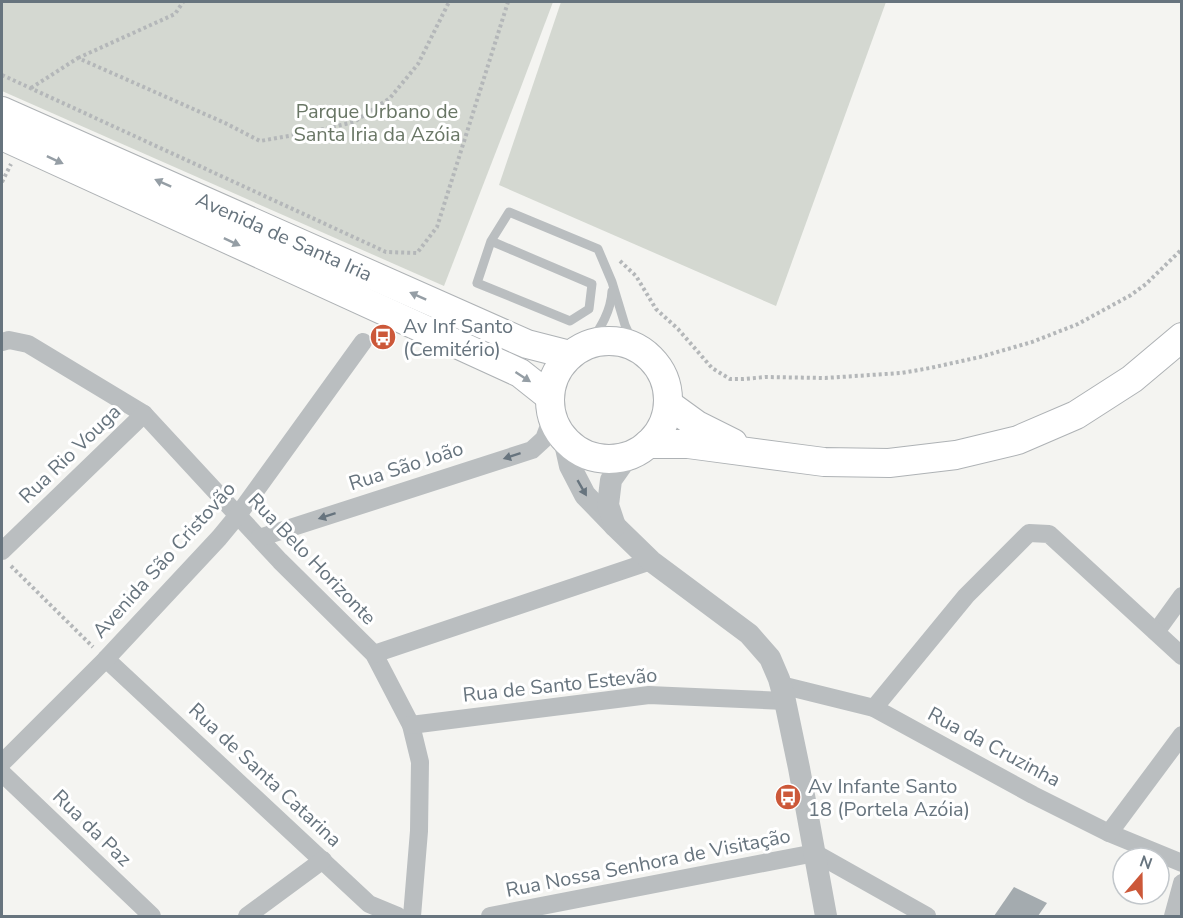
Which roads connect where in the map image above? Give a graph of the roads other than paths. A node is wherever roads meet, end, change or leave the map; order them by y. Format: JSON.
{"nodes":[{"id":1,"x":2,"y":111,"type":"edge"},
{"id":2,"x":2,"y":136,"type":"edge"},
{"id":3,"x":491,"y":241,"type":"junction"},
{"id":4,"x":612,"y":282,"type":"junction"},
{"id":5,"x":1182,"y":337,"type":"edge"},
{"id":6,"x":4,"y":339,"type":"edge"},
{"id":7,"x":363,"y":342,"type":"dead end"},
{"id":8,"x":635,"y":347,"type":"junction"},
{"id":9,"x":580,"y":349,"type":"junction"},
{"id":10,"x":668,"y":404,"type":"junction"},
{"id":11,"x":144,"y":414,"type":"junction"},
{"id":12,"x":555,"y":418,"type":"junction"},
{"id":13,"x":638,"y":450,"type":"junction"},
{"id":14,"x":769,"y":455,"type":"junction"},
{"id":15,"x":238,"y":515,"type":"junction"},
{"id":16,"x":616,"y":527,"type":"junction"},
{"id":17,"x":258,"y":538,"type":"junction"},
{"id":18,"x":5,"y":558,"type":"edge"},
{"id":19,"x":651,"y":561,"type":"junction"},
{"id":20,"x":1182,"y":596,"type":"edge"},
{"id":21,"x":1156,"y":632,"type":"junction"},
{"id":22,"x":374,"y":654,"type":"junction"},
{"id":23,"x":1182,"y":656,"type":"edge"},
{"id":24,"x":106,"y":659,"type":"junction"},
{"id":25,"x":783,"y":693,"type":"junction"},
{"id":26,"x":874,"y":708,"type":"junction"},
{"id":27,"x":411,"y":725,"type":"junction"},
{"id":28,"x":1182,"y":735,"type":"edge"},
{"id":29,"x":2,"y":763,"type":"edge"},
{"id":30,"x":2,"y":772,"type":"edge"},
{"id":31,"x":1109,"y":833,"type":"junction"},
{"id":32,"x":814,"y":853,"type":"junction"},
{"id":33,"x":323,"y":860,"type":"junction"},
{"id":34,"x":1182,"y":863,"type":"edge"},
{"id":35,"x":1182,"y":883,"type":"edge"},
{"id":36,"x":152,"y":916,"type":"edge"},
{"id":37,"x":246,"y":916,"type":"edge"},
{"id":38,"x":398,"y":916,"type":"edge"},
{"id":39,"x":412,"y":916,"type":"edge"},
{"id":40,"x":490,"y":916,"type":"edge"},
{"id":41,"x":826,"y":916,"type":"edge"},
{"id":42,"x":927,"y":916,"type":"edge"},
{"id":43,"x":1173,"y":916,"type":"edge"}],
"edges":[{"from":9,"to":1,"type":"main road","name":"Avenida de Santa Iria","one_way":true},
{"from":2,"to":12,"type":"main road","name":"Avenida de Santa Iria","one_way":true},
{"from":3,"to":3,"type":"lane"},
{"from":3,"to":4,"type":"lane"},
{"from":4,"to":8,"type":"lane"},
{"from":4,"to":9,"type":"lane"},
{"from":5,"to":14,"type":"main road"},
{"from":6,"to":11,"type":"street","name":"Rua Belo Horizonte"},
{"from":7,"to":15,"type":"street","name":"Avenida São Cristovão"},
{"from":8,"to":9,"type":"main road"},
{"from":8,"to":10,"type":"main road"},
{"from":9,"to":12,"type":"main road"},
{"from":10,"to":13,"type":"main road"},
{"from":10,"to":14,"type":"main road"},
{"from":11,"to":15,"type":"street","name":"Rua Belo Horizonte"},
{"from":11,"to":18,"type":"street","name":"Rua Rio Vouga"},
{"from":12,"to":13,"type":"main road"},
{"from":12,"to":16,"type":"street","one_way":true},
{"from":12,"to":17,"type":"street","name":"Rua São João","one_way":true},
{"from":13,"to":14,"type":"main road"},
{"from":13,"to":16,"type":"street"},
{"from":15,"to":17,"type":"street","name":"Rua Belo Horizonte"},
{"from":15,"to":24,"type":"street","name":"Avenida São Cristovão"},
{"from":16,"to":19,"type":"street"},
{"from":17,"to":22,"type":"street","name":"Rua Belo Horizonte"},
{"from":19,"to":22,"type":"street"},
{"from":19,"to":25,"type":"street"},
{"from":20,"to":21,"type":"street"},
{"from":21,"to":23,"type":"street"},
{"from":21,"to":26,"type":"street"},
{"from":22,"to":27,"type":"street","name":"Rua Belo Horizonte"},
{"from":24,"to":29,"type":"street","name":"Avenida São Cristovão"},
{"from":24,"to":33,"type":"street","name":"Rua de Santa Catarina"},
{"from":25,"to":26,"type":"street","name":"Rua da Cruzinha"},
{"from":25,"to":27,"type":"street","name":"Rua de Santo Estevão"},
{"from":25,"to":32,"type":"street"},
{"from":26,"to":31,"type":"street","name":"Rua da Cruzinha"},
{"from":27,"to":39,"type":"street","name":"Rua Belo Horizonte"},
{"from":28,"to":31,"type":"street"},
{"from":30,"to":36,"type":"street","name":"Rua da Paz"},
{"from":31,"to":34,"type":"street","name":"Rua da Cruzinha"},
{"from":32,"to":40,"type":"street","name":"Rua Nossa Senhora de Visitação"},
{"from":32,"to":41,"type":"street"},
{"from":32,"to":42,"type":"street"},
{"from":33,"to":37,"type":"street"},
{"from":33,"to":38,"type":"street","name":"Rua de Santa Catarina"},
{"from":35,"to":43,"type":"street"}]}
